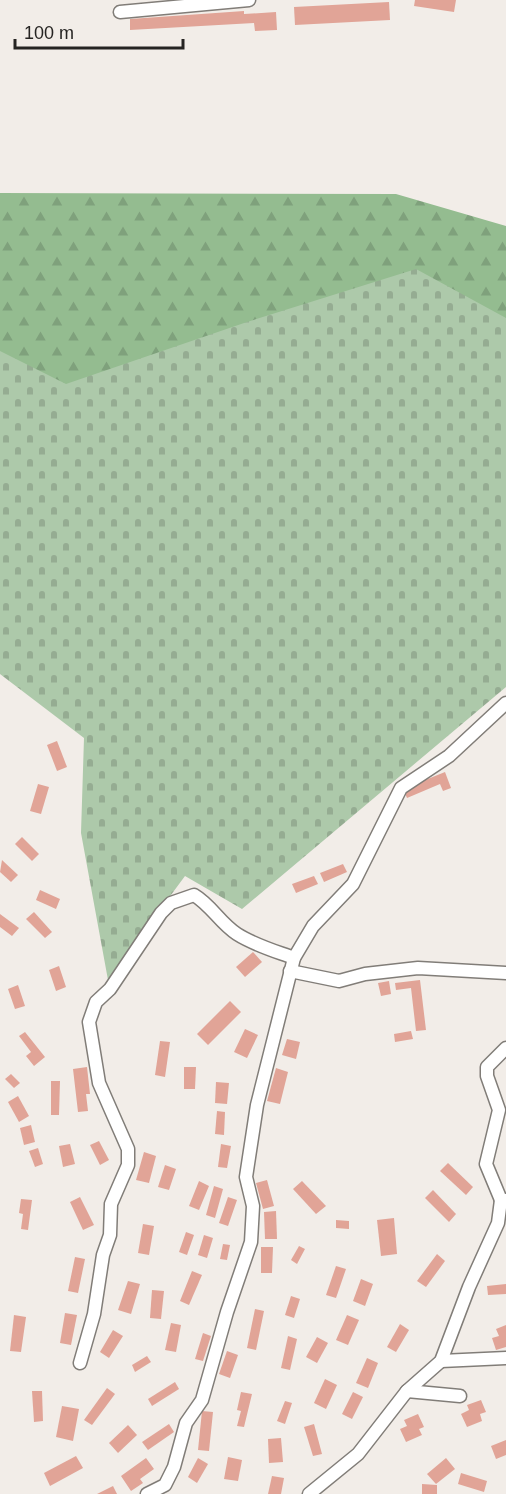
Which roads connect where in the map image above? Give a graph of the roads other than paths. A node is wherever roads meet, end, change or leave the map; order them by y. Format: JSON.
{"nodes":[{"id":1,"x":249,"y":0,"type":"edge"},
{"id":2,"x":120,"y":12,"type":"dead end"},
{"id":3,"x":506,"y":703,"type":"edge"},
{"id":4,"x":294,"y":958,"type":"junction"},
{"id":5,"x":290,"y":971,"type":"junction"},
{"id":6,"x":506,"y":973,"type":"edge"},
{"id":7,"x":506,"y":1048,"type":"edge"},
{"id":8,"x":504,"y":1200,"type":"edge"},
{"id":9,"x":506,"y":1358,"type":"edge"},
{"id":10,"x":441,"y":1361,"type":"junction"},
{"id":11,"x":80,"y":1363,"type":"dead end"},
{"id":12,"x":407,"y":1391,"type":"junction"},
{"id":13,"x":460,"y":1396,"type":"dead end"},
{"id":14,"x":147,"y":1494,"type":"edge"},
{"id":15,"x":309,"y":1494,"type":"edge"}],
"edges":[{"from":1,"to":2,"type":"street"},
{"from":3,"to":4,"type":"street"},
{"from":4,"to":5,"type":"street"},
{"from":4,"to":11,"type":"street"},
{"from":5,"to":6,"type":"street"},
{"from":5,"to":14,"type":"street"},
{"from":7,"to":8,"type":"street"},
{"from":8,"to":10,"type":"street"},
{"from":9,"to":10,"type":"street"},
{"from":10,"to":12,"type":"street"},
{"from":12,"to":13,"type":"street"},
{"from":12,"to":15,"type":"street"}]}
